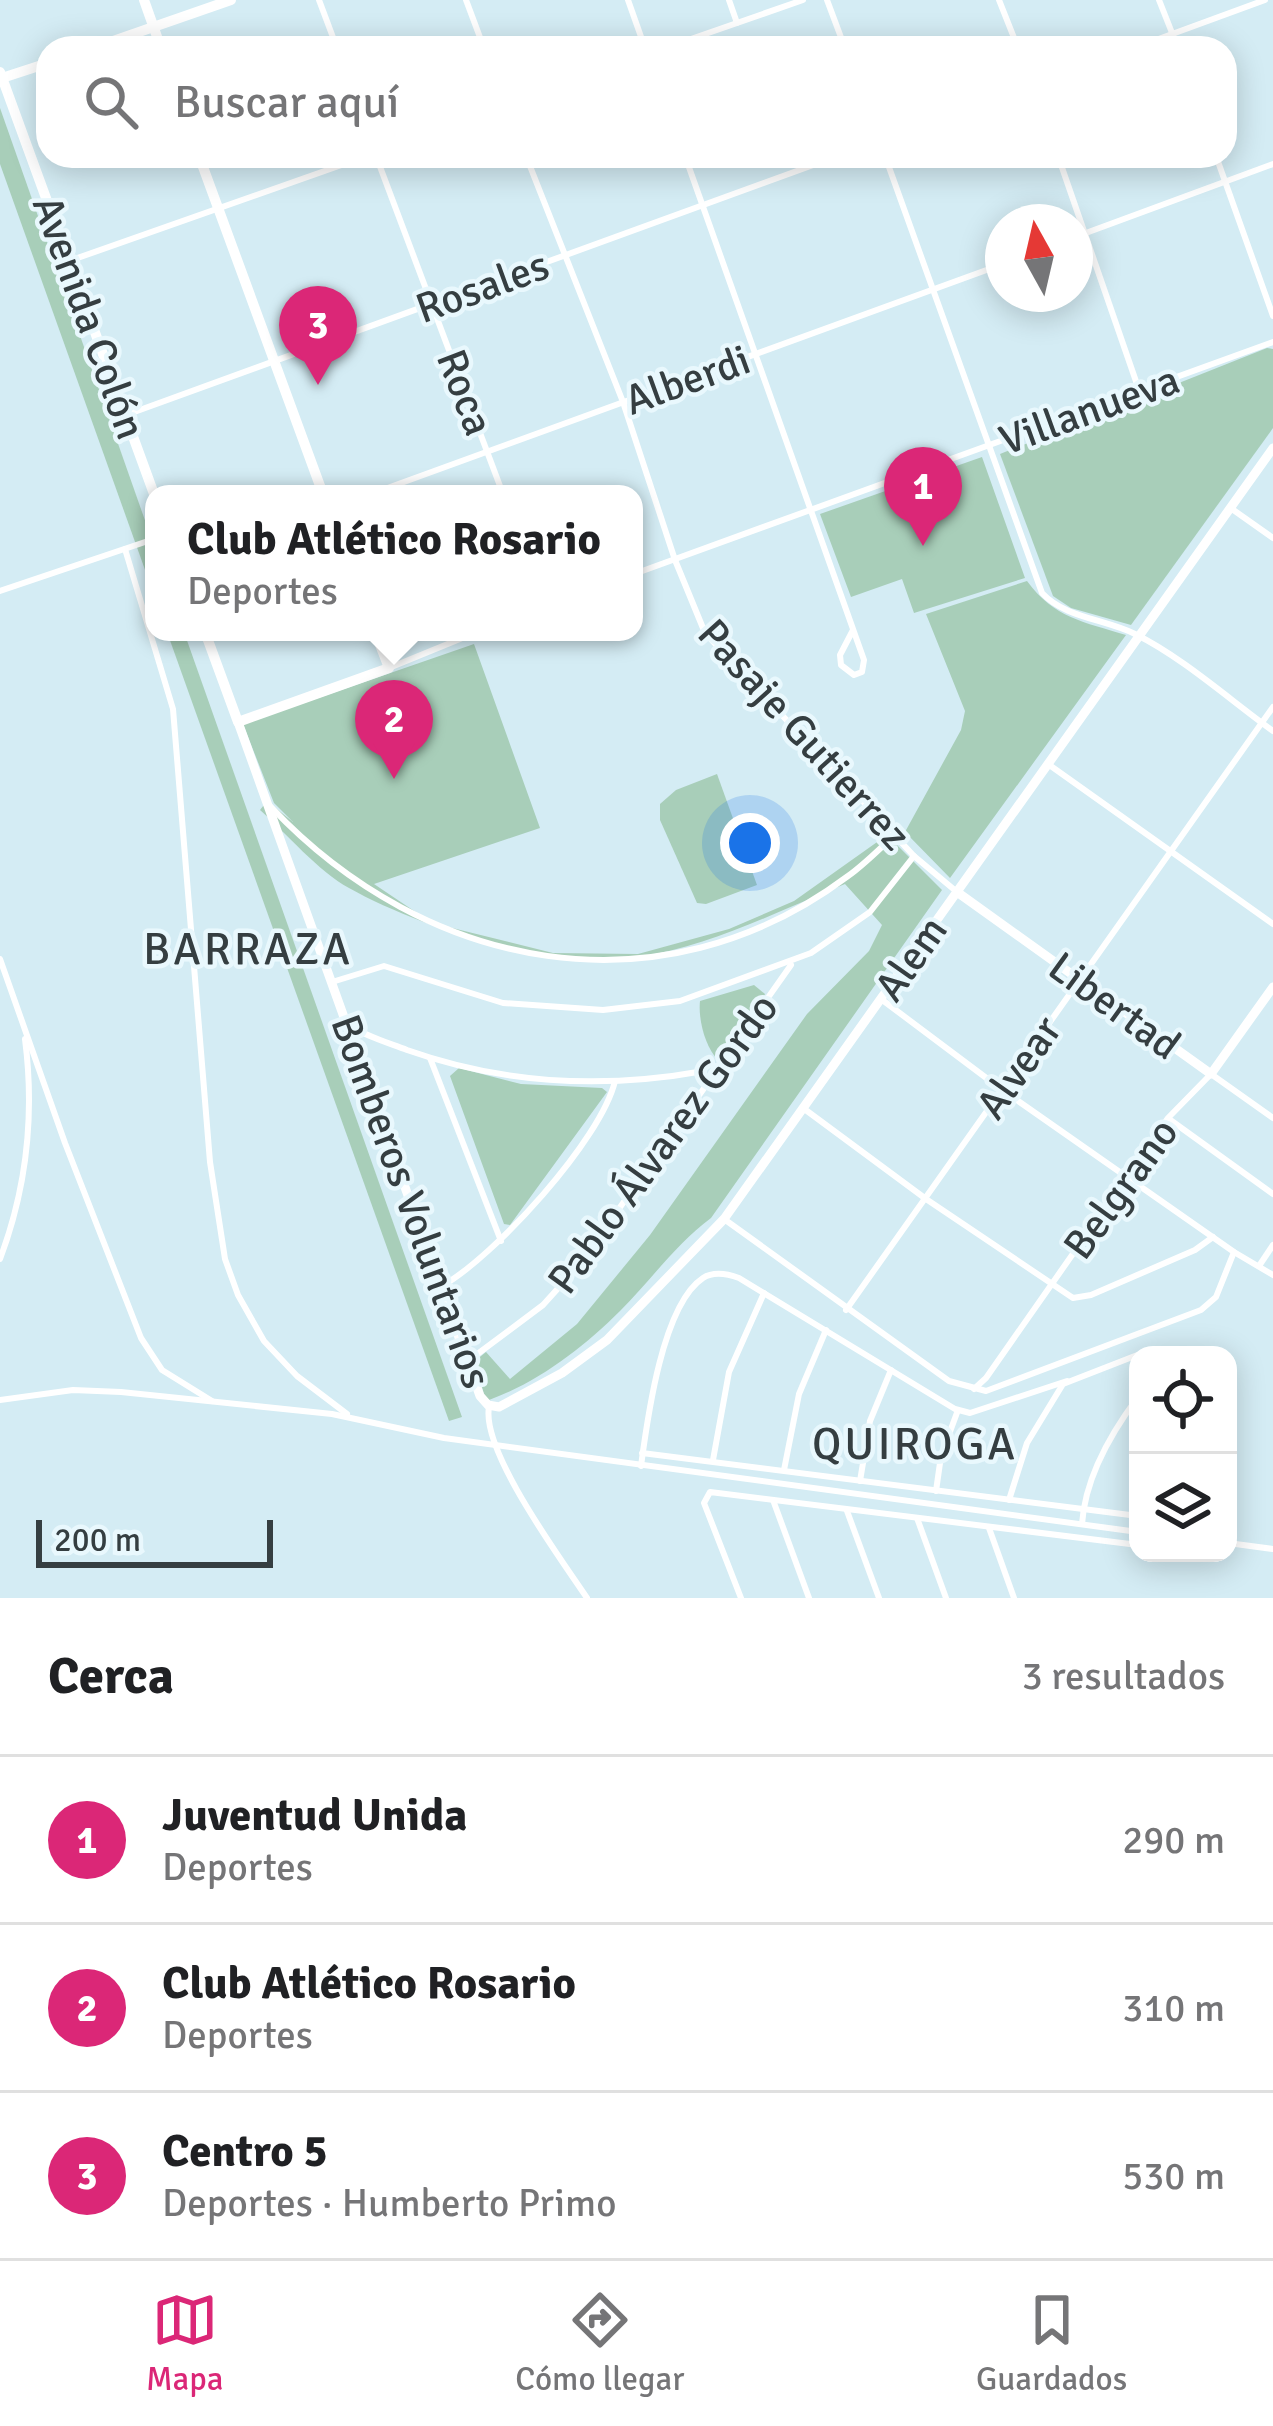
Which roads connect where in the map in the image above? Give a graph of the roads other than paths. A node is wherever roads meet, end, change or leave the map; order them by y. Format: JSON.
{"nodes":[{"id":1,"x":144,"y":0,"type":"edge"},
{"id":2,"x":231,"y":0,"type":"edge"},
{"id":3,"x":319,"y":0,"type":"edge"},
{"id":4,"x":466,"y":0,"type":"edge"},
{"id":5,"x":628,"y":0,"type":"edge"},
{"id":6,"x":729,"y":0,"type":"edge"},
{"id":7,"x":803,"y":0,"type":"edge"},
{"id":8,"x":827,"y":0,"type":"edge"},
{"id":9,"x":999,"y":0,"type":"edge"},
{"id":10,"x":1160,"y":0,"type":"edge"},
{"id":11,"x":1265,"y":0,"type":"edge"},
{"id":12,"x":737,"y":23,"type":"junction"},
{"id":13,"x":154,"y":28,"type":"junction"},
{"id":14,"x":1173,"y":34,"type":"junction"},
{"id":15,"x":130,"y":36,"type":"edge"},
{"id":16,"x":157,"y":36,"type":"edge"},
{"id":17,"x":332,"y":36,"type":"edge"},
{"id":18,"x":480,"y":36,"type":"edge"},
{"id":19,"x":641,"y":36,"type":"edge"},
{"id":20,"x":699,"y":36,"type":"edge"},
{"id":21,"x":840,"y":36,"type":"edge"},
{"id":22,"x":1013,"y":36,"type":"edge"},
{"id":23,"x":1167,"y":36,"type":"edge"},
{"id":24,"x":36,"y":66,"type":"edge"},
{"id":25,"x":1,"y":76,"type":"edge"},
{"id":26,"x":1273,"y":164,"type":"edge"},
{"id":27,"x":203,"y":168,"type":"edge"},
{"id":28,"x":333,"y":168,"type":"edge"},
{"id":29,"x":381,"y":168,"type":"edge"},
{"id":30,"x":531,"y":168,"type":"edge"},
{"id":31,"x":689,"y":168,"type":"edge"},
{"id":32,"x":805,"y":168,"type":"edge"},
{"id":33,"x":889,"y":168,"type":"edge"},
{"id":34,"x":1063,"y":168,"type":"edge"},
{"id":35,"x":1220,"y":168,"type":"edge"},
{"id":36,"x":1225,"y":183,"type":"junction"},
{"id":37,"x":1076,"y":204,"type":"edge"},
{"id":38,"x":703,"y":205,"type":"junction"},
{"id":39,"x":218,"y":208,"type":"junction"},
{"id":40,"x":1093,"y":231,"type":"edge"},
{"id":41,"x":1093,"y":251,"type":"edge"},
{"id":42,"x":566,"y":255,"type":"junction"},
{"id":43,"x":69,"y":260,"type":"junction"},
{"id":44,"x":985,"y":271,"type":"edge"},
{"id":45,"x":934,"y":289,"type":"junction"},
{"id":46,"x":432,"y":304,"type":"junction"},
{"id":47,"x":1273,"y":316,"type":"edge"},
{"id":48,"x":1273,"y":342,"type":"edge"},
{"id":49,"x":756,"y":354,"type":"junction"},
{"id":50,"x":274,"y":362,"type":"junction"},
{"id":51,"x":1139,"y":390,"type":"junction"},
{"id":52,"x":623,"y":402,"type":"junction"},
{"id":53,"x":126,"y":416,"type":"junction"},
{"id":54,"x":989,"y":445,"type":"junction"},
{"id":55,"x":1273,"y":448,"type":"edge"},
{"id":56,"x":489,"y":451,"type":"junction"},
{"id":57,"x":151,"y":485,"type":"edge"},
{"id":58,"x":320,"y":485,"type":"edge"},
{"id":59,"x":396,"y":485,"type":"edge"},
{"id":60,"x":500,"y":485,"type":"edge"},
{"id":61,"x":1230,"y":508,"type":"junction"},
{"id":62,"x":810,"y":510,"type":"junction"},
{"id":63,"x":1273,"y":538,"type":"edge"},
{"id":64,"x":145,"y":542,"type":"edge"},
{"id":65,"x":124,"y":549,"type":"junction"},
{"id":66,"x":675,"y":560,"type":"junction"},
{"id":67,"x":643,"y":571,"type":"edge"},
{"id":68,"x":0,"y":591,"type":"edge"},
{"id":69,"x":145,"y":618,"type":"edge"},
{"id":70,"x":853,"y":630,"type":"junction"},
{"id":71,"x":1139,"y":636,"type":"junction"},
{"id":72,"x":152,"y":641,"type":"edge"},
{"id":73,"x":208,"y":641,"type":"edge"},
{"id":74,"x":378,"y":641,"type":"edge"},
{"id":75,"x":455,"y":641,"type":"edge"},
{"id":76,"x":389,"y":668,"type":"junction"},
{"id":77,"x":1273,"y":707,"type":"edge"},
{"id":78,"x":238,"y":722,"type":"junction"},
{"id":79,"x":1262,"y":723,"type":"junction"},
{"id":80,"x":1273,"y":731,"type":"edge"},
{"id":81,"x":1048,"y":764,"type":"junction"},
{"id":82,"x":264,"y":793,"type":"junction"},
{"id":83,"x":896,"y":834,"type":"junction"},
{"id":84,"x":1170,"y":849,"type":"junction"},
{"id":85,"x":914,"y":856,"type":"junction"},
{"id":86,"x":957,"y":892,"type":"junction"},
{"id":87,"x":1273,"y":924,"type":"edge"},
{"id":88,"x":0,"y":959,"type":"edge"},
{"id":89,"x":793,"y":962,"type":"junction"},
{"id":90,"x":1080,"y":980,"type":"junction"},
{"id":91,"x":332,"y":982,"type":"junction"},
{"id":92,"x":1273,"y":987,"type":"edge"},
{"id":93,"x":881,"y":999,"type":"junction"},
{"id":94,"x":23,"y":1024,"type":"junction"},
{"id":95,"x":346,"y":1024,"type":"junction"},
{"id":96,"x":430,"y":1058,"type":"junction"},
{"id":97,"x":704,"y":1071,"type":"dead end"},
{"id":98,"x":1211,"y":1074,"type":"junction"},
{"id":99,"x":615,"y":1082,"type":"junction"},
{"id":100,"x":1001,"y":1089,"type":"junction"},
{"id":101,"x":803,"y":1108,"type":"junction"},
{"id":102,"x":1168,"y":1118,"type":"junction"},
{"id":103,"x":1273,"y":1118,"type":"edge"},
{"id":104,"x":1127,"y":1176,"type":"junction"},
{"id":105,"x":1273,"y":1194,"type":"edge"},
{"id":106,"x":926,"y":1199,"type":"junction"},
{"id":107,"x":724,"y":1219,"type":"junction"},
{"id":108,"x":1213,"y":1237,"type":"junction"},
{"id":109,"x":501,"y":1241,"type":"junction"},
{"id":110,"x":1273,"y":1245,"type":"edge"},
{"id":111,"x":1234,"y":1252,"type":"junction"},
{"id":112,"x":0,"y":1259,"type":"edge"},
{"id":113,"x":1259,"y":1266,"type":"junction"},
{"id":114,"x":1273,"y":1275,"type":"edge"},
{"id":115,"x":1051,"y":1284,"type":"junction"},
{"id":116,"x":441,"y":1286,"type":"junction"},
{"id":117,"x":764,"y":1293,"type":"junction"},
{"id":118,"x":846,"y":1310,"type":"junction"},
{"id":119,"x":826,"y":1330,"type":"junction"},
{"id":120,"x":1129,"y":1358,"type":"edge"},
{"id":121,"x":468,"y":1361,"type":"junction"},
{"id":122,"x":891,"y":1370,"type":"junction"},
{"id":123,"x":1067,"y":1381,"type":"junction"},
{"id":124,"x":970,"y":1390,"type":"junction"},
{"id":125,"x":0,"y":1400,"type":"edge"},
{"id":126,"x":221,"y":1405,"type":"junction"},
{"id":127,"x":490,"y":1406,"type":"junction"},
{"id":128,"x":958,"y":1410,"type":"junction"},
{"id":129,"x":1129,"y":1411,"type":"edge"},
{"id":130,"x":350,"y":1417,"type":"junction"},
{"id":131,"x":494,"y":1445,"type":"junction"},
{"id":132,"x":643,"y":1453,"type":"junction"},
{"id":133,"x":712,"y":1462,"type":"junction"},
{"id":134,"x":641,"y":1466,"type":"junction"},
{"id":135,"x":784,"y":1471,"type":"junction"},
{"id":136,"x":860,"y":1481,"type":"junction"},
{"id":137,"x":936,"y":1491,"type":"junction"},
{"id":138,"x":773,"y":1499,"type":"junction"},
{"id":139,"x":1009,"y":1500,"type":"junction"},
{"id":140,"x":847,"y":1509,"type":"junction"},
{"id":141,"x":1083,"y":1510,"type":"junction"},
{"id":142,"x":1129,"y":1515,"type":"edge"},
{"id":143,"x":917,"y":1518,"type":"junction"},
{"id":144,"x":1082,"y":1524,"type":"junction"},
{"id":145,"x":989,"y":1528,"type":"junction"},
{"id":146,"x":1129,"y":1531,"type":"edge"},
{"id":147,"x":1237,"y":1544,"type":"edge"},
{"id":148,"x":1129,"y":1545,"type":"edge"},
{"id":149,"x":1273,"y":1549,"type":"edge"},
{"id":150,"x":587,"y":1598,"type":"edge"},
{"id":151,"x":741,"y":1598,"type":"edge"},
{"id":152,"x":809,"y":1598,"type":"edge"},
{"id":153,"x":879,"y":1598,"type":"edge"},
{"id":154,"x":946,"y":1598,"type":"edge"},
{"id":155,"x":1014,"y":1598,"type":"edge"}],
"edges":[{"from":1,"to":13,"type":"main road"},
{"from":2,"to":13,"type":"main road"},
{"from":3,"to":17,"type":"street"},
{"from":4,"to":18,"type":"street"},
{"from":5,"to":19,"type":"street"},
{"from":6,"to":12,"type":"street"},
{"from":7,"to":12,"type":"street"},
{"from":8,"to":21,"type":"street"},
{"from":9,"to":22,"type":"street"},
{"from":10,"to":14,"type":"street"},
{"from":11,"to":14,"type":"street"},
{"from":12,"to":20,"type":"street"},
{"from":13,"to":15,"type":"main road"},
{"from":13,"to":16,"type":"main road"},
{"from":14,"to":23,"type":"street"},
{"from":24,"to":25,"type":"main road"},
{"from":25,"to":43,"type":"main road","name":"Avenida Colón"},
{"from":26,"to":36,"type":"street"},
{"from":27,"to":39,"type":"main road"},
{"from":28,"to":39,"type":"street"},
{"from":29,"to":46,"type":"street","name":"Roca"},
{"from":30,"to":42,"type":"street","name":"Pasaje Gutierrez"},
{"from":31,"to":38,"type":"street"},
{"from":32,"to":38,"type":"street","name":"Rosales"},
{"from":33,"to":45,"type":"street"},
{"from":34,"to":37,"type":"street"},
{"from":35,"to":36,"type":"street"},
{"from":36,"to":40,"type":"street"},
{"from":36,"to":47,"type":"street"},
{"from":38,"to":42,"type":"street","name":"Rosales"},
{"from":38,"to":49,"type":"street"},
{"from":39,"to":43,"type":"street"},
{"from":39,"to":50,"type":"main road"},
{"from":41,"to":51,"type":"street"},
{"from":42,"to":46,"type":"street","name":"Rosales"},
{"from":42,"to":52,"type":"street","name":"Pasaje Gutierrez"},
{"from":43,"to":53,"type":"main road","name":"Avenida Colón"},
{"from":44,"to":45,"type":"street","name":"Alberdi"},
{"from":45,"to":49,"type":"street","name":"Alberdi"},
{"from":45,"to":54,"type":"street"},
{"from":46,"to":50,"type":"street","name":"Rosales"},
{"from":46,"to":56,"type":"street","name":"Roca"},
{"from":48,"to":51,"type":"street","name":"Villanueva"},
{"from":49,"to":52,"type":"street","name":"Alberdi"},
{"from":49,"to":62,"type":"street"},
{"from":50,"to":53,"type":"street","name":"Rosales"},
{"from":50,"to":58,"type":"main road"},
{"from":51,"to":54,"type":"street","name":"Villanueva"},
{"from":52,"to":56,"type":"street","name":"Alberdi"},
{"from":52,"to":66,"type":"street","name":"Pasaje Gutierrez"},
{"from":53,"to":57,"type":"main road","name":"Avenida Colón"},
{"from":54,"to":62,"type":"street","name":"Villanueva"},
{"from":54,"to":71,"type":"street"},
{"from":55,"to":61,"type":"main road","name":"Alem"},
{"from":56,"to":59,"type":"street","name":"Alberdi"},
{"from":56,"to":60,"type":"street","name":"Roca"},
{"from":61,"to":63,"type":"street"},
{"from":61,"to":71,"type":"main road","name":"Alem"},
{"from":62,"to":66,"type":"street","name":"Villanueva"},
{"from":62,"to":70,"type":"street"},
{"from":64,"to":65,"type":"street"},
{"from":65,"to":68,"type":"street"},
{"from":65,"to":69,"type":"street"},
{"from":66,"to":67,"type":"street","name":"Villanueva"},
{"from":66,"to":83,"type":"street","name":"Pasaje Gutierrez"},
{"from":70,"to":70,"type":"street"},
{"from":71,"to":79,"type":"street"},
{"from":71,"to":81,"type":"main road","name":"Alem"},
{"from":72,"to":130,"type":"street"},
{"from":73,"to":78,"type":"main road"},
{"from":74,"to":76,"type":"main road"},
{"from":75,"to":76,"type":"street"},
{"from":76,"to":78,"type":"main road"},
{"from":77,"to":79,"type":"street","name":"Alvear"},
{"from":78,"to":82,"type":"main road","name":"Bomberos Voluntarios"},
{"from":79,"to":80,"type":"street"},
{"from":79,"to":84,"type":"street","name":"Alvear"},
{"from":81,"to":84,"type":"street"},
{"from":81,"to":86,"type":"main road","name":"Alem"},
{"from":82,"to":83,"type":"street"},
{"from":82,"to":91,"type":"main road","name":"Bomberos Voluntarios"},
{"from":83,"to":85,"type":"street","name":"Pasaje Gutierrez"},
{"from":84,"to":87,"type":"street"},
{"from":84,"to":90,"type":"street","name":"Alvear"},
{"from":85,"to":86,"type":"street","name":"Pasaje Gutierrez"},
{"from":85,"to":89,"type":"street"},
{"from":86,"to":90,"type":"main road","name":"Libertad"},
{"from":86,"to":93,"type":"main road","name":"Alem"},
{"from":88,"to":94,"type":"street"},
{"from":89,"to":91,"type":"street"},
{"from":89,"to":121,"type":"street","name":"Pablo Álvarez Gordo"},
{"from":90,"to":98,"type":"main road","name":"Libertad"},
{"from":90,"to":100,"type":"street","name":"Alvear"},
{"from":91,"to":95,"type":"main road","name":"Bomberos Voluntarios"},
{"from":92,"to":98,"type":"main road","name":"Belgrano"},
{"from":93,"to":100,"type":"street"},
{"from":93,"to":101,"type":"main road","name":"Alem"},
{"from":94,"to":112,"type":"street"},
{"from":94,"to":126,"type":"street"},
{"from":95,"to":96,"type":"street"},
{"from":95,"to":116,"type":"main road","name":"Bomberos Voluntarios"},
{"from":96,"to":99,"type":"street"},
{"from":96,"to":109,"type":"street"},
{"from":97,"to":99,"type":"street"},
{"from":98,"to":102,"type":"street","name":"Belgrano"},
{"from":98,"to":103,"type":"street","name":"Libertad"},
{"from":99,"to":109,"type":"street"},
{"from":100,"to":104,"type":"street"},
{"from":100,"to":106,"type":"street","name":"Alvear"},
{"from":101,"to":106,"type":"street"},
{"from":101,"to":107,"type":"main road","name":"Alem"},
{"from":102,"to":104,"type":"street","name":"Belgrano"},
{"from":102,"to":105,"type":"street"},
{"from":104,"to":108,"type":"street"},
{"from":104,"to":115,"type":"street","name":"Belgrano"},
{"from":106,"to":115,"type":"street"},
{"from":106,"to":118,"type":"street","name":"Alvear"},
{"from":107,"to":118,"type":"street"},
{"from":107,"to":127,"type":"main road","name":"Alem"},
{"from":108,"to":111,"type":"street"},
{"from":108,"to":115,"type":"street"},
{"from":109,"to":116,"type":"street"},
{"from":110,"to":113,"type":"street"},
{"from":111,"to":113,"type":"street"},
{"from":111,"to":124,"type":"street"},
{"from":113,"to":114,"type":"street"},
{"from":115,"to":124,"type":"street","name":"Belgrano"},
{"from":116,"to":121,"type":"main road","name":"Bomberos Voluntarios"},
{"from":117,"to":119,"type":"street"},
{"from":117,"to":132,"type":"street"},
{"from":117,"to":133,"type":"street"},
{"from":118,"to":124,"type":"street"},
{"from":119,"to":122,"type":"street"},
{"from":119,"to":135,"type":"street"},
{"from":120,"to":123,"type":"street"},
{"from":121,"to":127,"type":"main road","name":"Bomberos Voluntarios"},
{"from":122,"to":128,"type":"street"},
{"from":122,"to":136,"type":"street"},
{"from":123,"to":128,"type":"street"},
{"from":123,"to":139,"type":"street"},
{"from":125,"to":126,"type":"street"},
{"from":126,"to":130,"type":"street"},
{"from":127,"to":131,"type":"street"},
{"from":128,"to":137,"type":"street"},
{"from":129,"to":141,"type":"street"},
{"from":130,"to":131,"type":"street"},
{"from":131,"to":134,"type":"street"},
{"from":131,"to":150,"type":"street"},
{"from":132,"to":133,"type":"street"},
{"from":132,"to":134,"type":"street"},
{"from":133,"to":135,"type":"street"},
{"from":134,"to":144,"type":"street"},
{"from":135,"to":136,"type":"street"},
{"from":136,"to":137,"type":"street"},
{"from":137,"to":139,"type":"street"},
{"from":138,"to":140,"type":"street"},
{"from":138,"to":151,"type":"street"},
{"from":138,"to":152,"type":"street"},
{"from":139,"to":141,"type":"street"},
{"from":140,"to":143,"type":"street"},
{"from":140,"to":153,"type":"street"},
{"from":141,"to":142,"type":"street"},
{"from":141,"to":144,"type":"street"},
{"from":143,"to":145,"type":"street"},
{"from":143,"to":154,"type":"street"},
{"from":144,"to":146,"type":"street"},
{"from":145,"to":148,"type":"street"},
{"from":145,"to":155,"type":"street"},
{"from":147,"to":149,"type":"street"}]}
